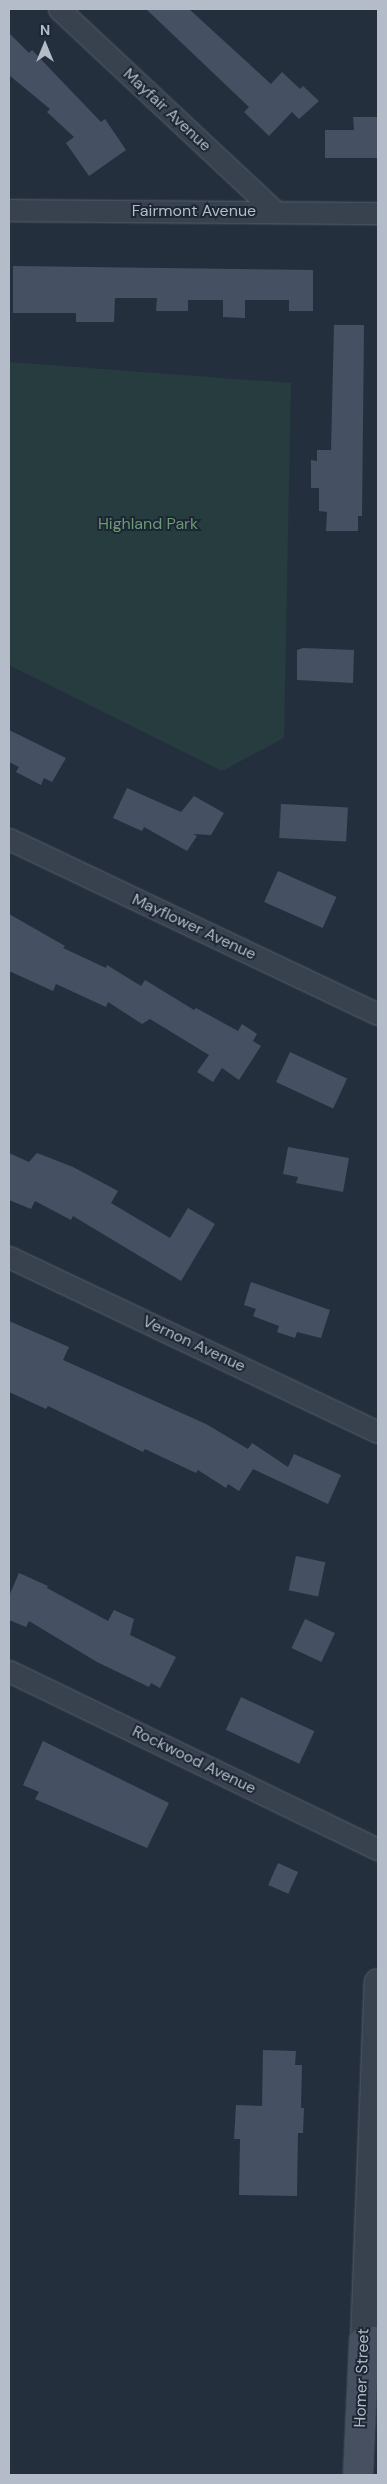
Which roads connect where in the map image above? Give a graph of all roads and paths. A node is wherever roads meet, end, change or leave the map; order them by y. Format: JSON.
{"nodes":[{"id":1,"x":59,"y":9,"type":"edge"},
{"id":2,"x":9,"y":210,"type":"edge"},
{"id":3,"x":276,"y":212,"type":"junction"},
{"id":4,"x":378,"y":213,"type":"edge"},
{"id":5,"x":9,"y":839,"type":"edge"},
{"id":6,"x":378,"y":1014,"type":"edge"},
{"id":7,"x":9,"y":1257,"type":"edge"},
{"id":8,"x":378,"y":1432,"type":"edge"},
{"id":9,"x":9,"y":1671,"type":"edge"},
{"id":10,"x":378,"y":1849,"type":"edge"},
{"id":11,"x":378,"y":1982,"type":"edge"},
{"id":12,"x":371,"y":2341,"type":"edge"},
{"id":13,"x":358,"y":2475,"type":"edge"}],
"edges":[{"from":1,"to":3,"type":"street","name":"Mayfair Avenue"},
{"from":2,"to":3,"type":"street","name":"Fairmont Avenue"},
{"from":3,"to":4,"type":"street","name":"Fairmont Avenue"},
{"from":5,"to":6,"type":"street","name":"Mayflower Avenue"},
{"from":7,"to":8,"type":"street","name":"Vernon Avenue"},
{"from":9,"to":10,"type":"street","name":"Rockwood Avenue"},
{"from":11,"to":12,"type":"street","name":"Homer Street"},
{"from":12,"to":13,"type":"main road","name":"Homer Street"}]}
